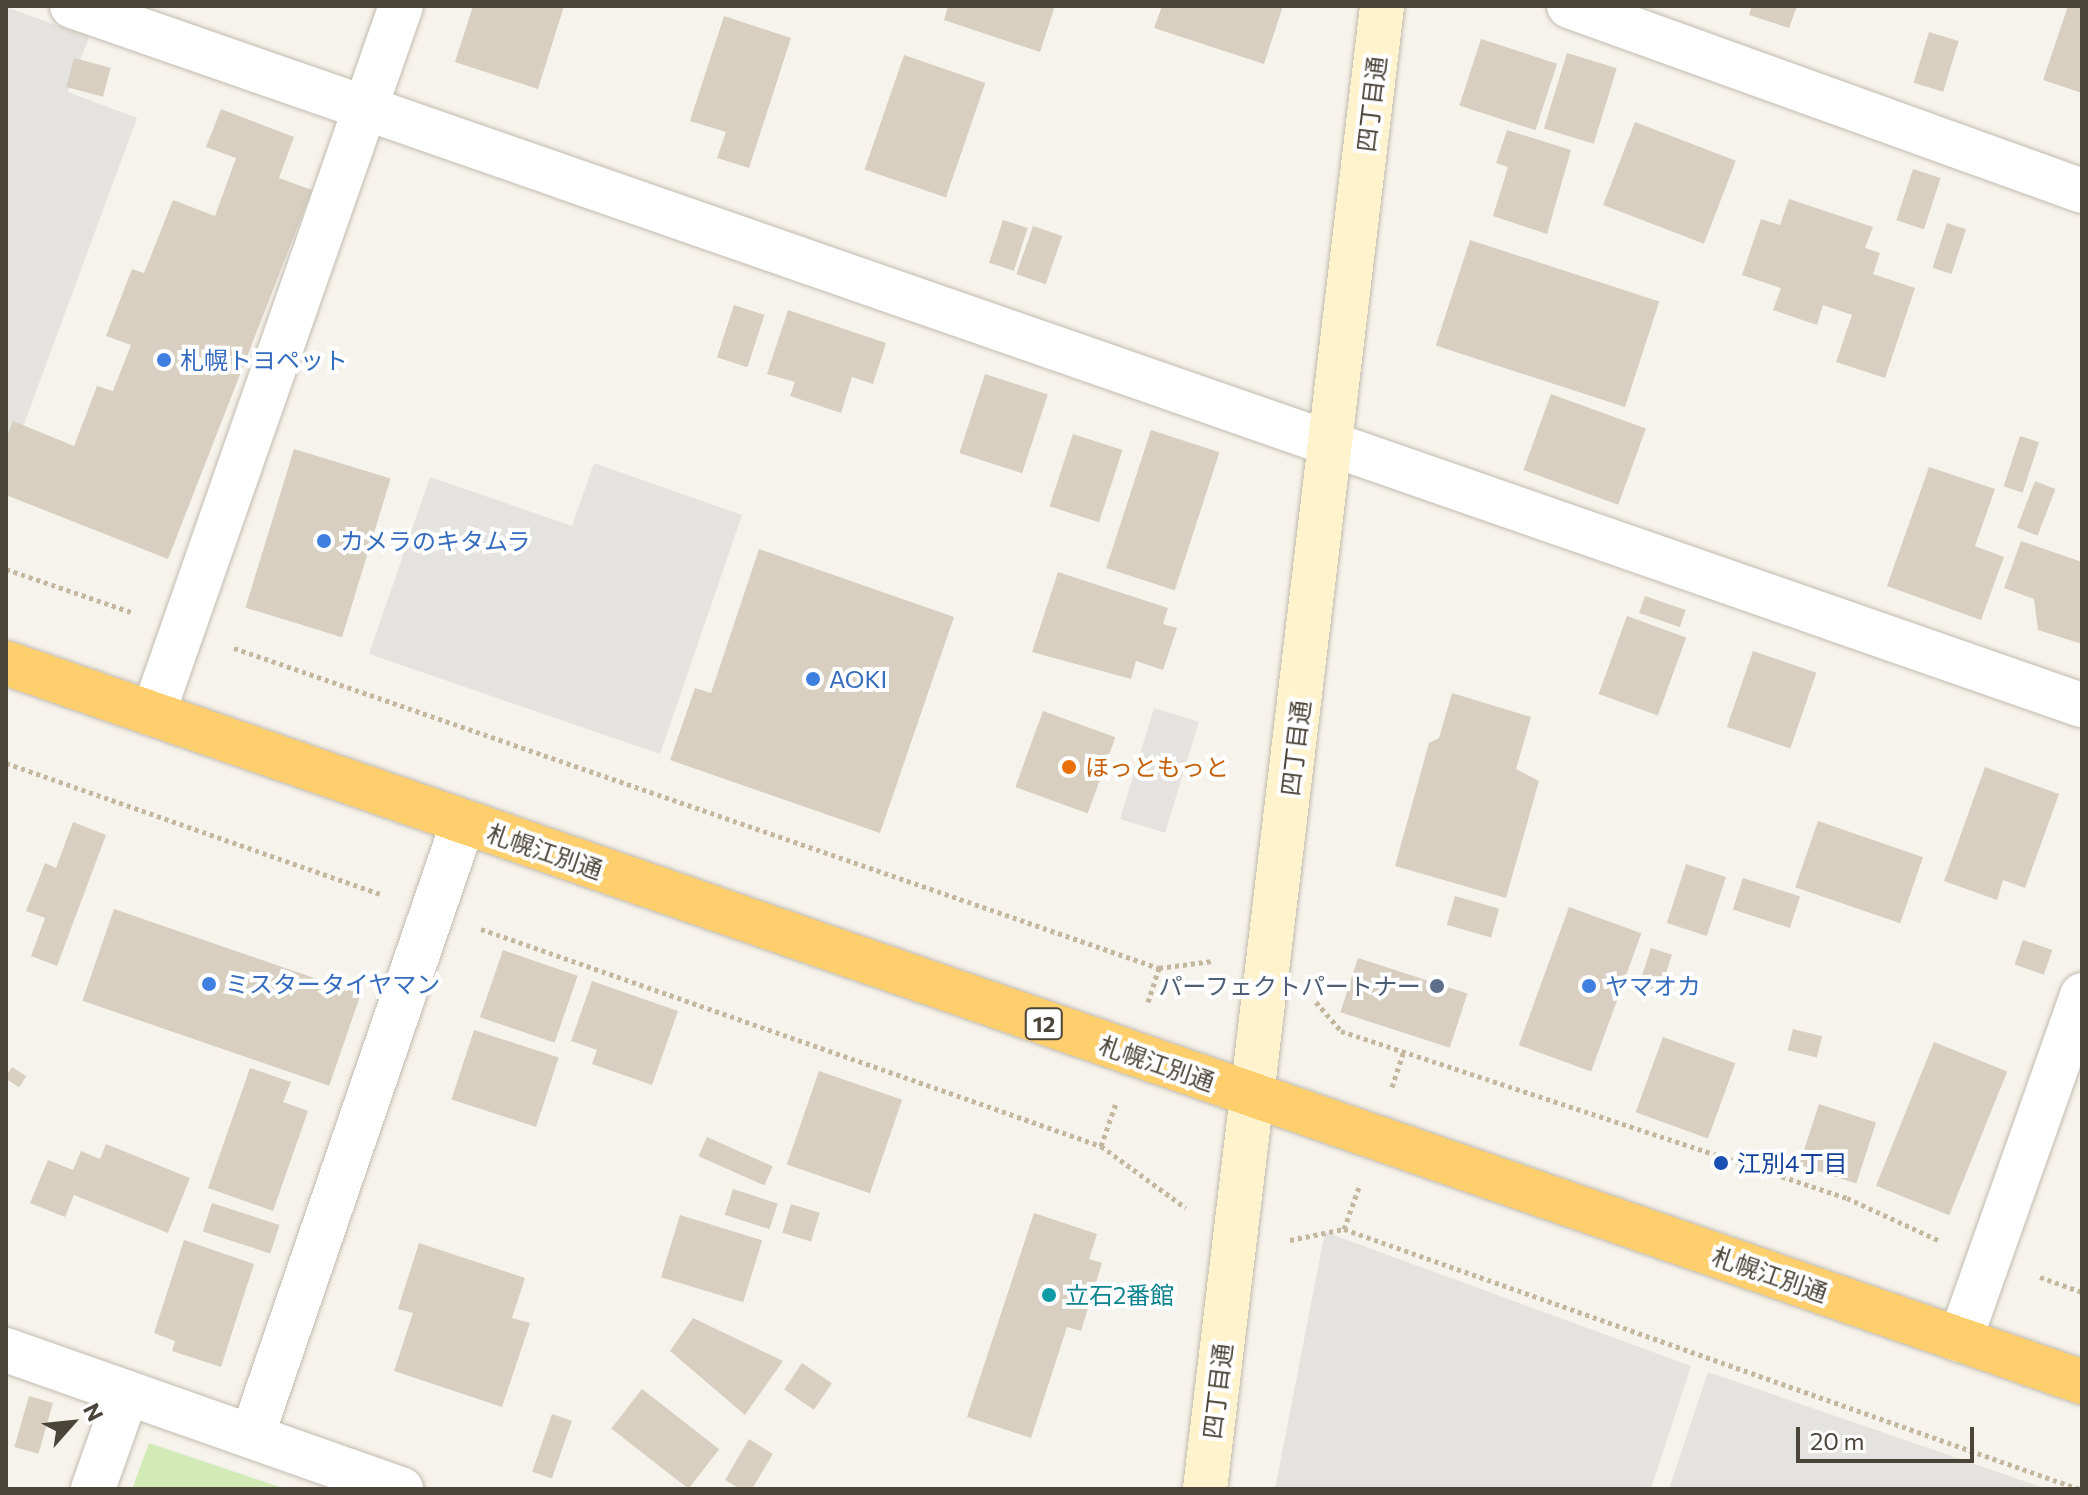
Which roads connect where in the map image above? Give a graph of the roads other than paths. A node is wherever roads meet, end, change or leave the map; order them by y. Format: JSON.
{"nodes":[{"id":1,"x":72,"y":6,"type":"edge"},
{"id":2,"x":401,"y":6,"type":"edge"},
{"id":3,"x":1382,"y":6,"type":"edge"},
{"id":4,"x":1569,"y":6,"type":"edge"},
{"id":5,"x":366,"y":104,"type":"junction"},
{"id":6,"x":2082,"y":191,"type":"edge"},
{"id":7,"x":1330,"y":446,"type":"junction"},
{"id":8,"x":6,"y":663,"type":"edge"},
{"id":9,"x":2082,"y":705,"type":"edge"},
{"id":10,"x":153,"y":714,"type":"junction"},
{"id":11,"x":463,"y":823,"type":"junction"},
{"id":12,"x":2082,"y":995,"type":"edge"},
{"id":13,"x":1253,"y":1096,"type":"junction"},
{"id":14,"x":1960,"y":1340,"type":"junction"},
{"id":15,"x":6,"y":1350,"type":"edge"},
{"id":16,"x":2082,"y":1382,"type":"edge"},
{"id":17,"x":127,"y":1393,"type":"junction"},
{"id":18,"x":252,"y":1436,"type":"junction"},
{"id":19,"x":93,"y":1489,"type":"edge"},
{"id":20,"x":401,"y":1489,"type":"edge"},
{"id":21,"x":1205,"y":1489,"type":"edge"}],
"edges":[{"from":1,"to":5,"type":"street"},
{"from":2,"to":5,"type":"street"},
{"from":3,"to":7,"type":"street","name":"四丁目通"},
{"from":4,"to":6,"type":"street"},
{"from":5,"to":7,"type":"street"},
{"from":5,"to":10,"type":"street"},
{"from":7,"to":9,"type":"street"},
{"from":7,"to":13,"type":"street","name":"四丁目通"},
{"from":8,"to":10,"type":"highway","name":"札幌江別通","number":"12"},
{"from":10,"to":11,"type":"highway","name":"札幌江別通","number":"12"},
{"from":11,"to":13,"type":"highway","name":"札幌江別通","number":"12"},
{"from":11,"to":18,"type":"street"},
{"from":12,"to":14,"type":"street"},
{"from":13,"to":14,"type":"highway","name":"札幌江別通","number":"12"},
{"from":13,"to":21,"type":"street","name":"四丁目通"},
{"from":14,"to":16,"type":"highway","name":"札幌江別通","number":"12"},
{"from":15,"to":17,"type":"street"},
{"from":17,"to":18,"type":"street"},
{"from":17,"to":19,"type":"street"},
{"from":18,"to":20,"type":"street"}]}
